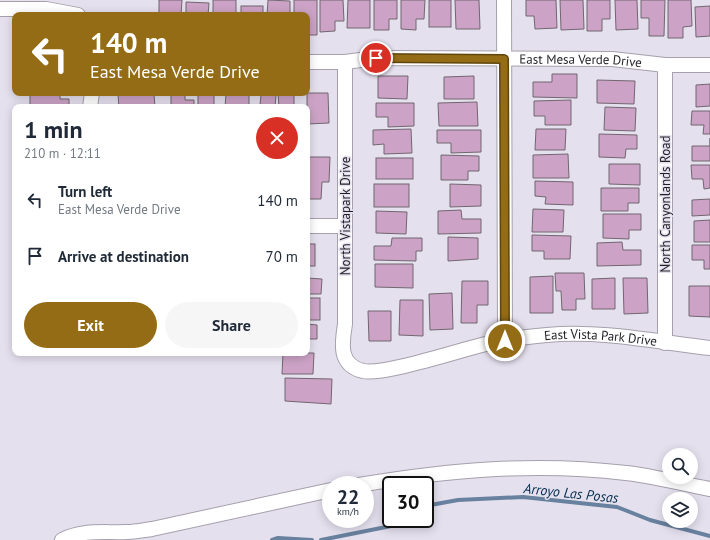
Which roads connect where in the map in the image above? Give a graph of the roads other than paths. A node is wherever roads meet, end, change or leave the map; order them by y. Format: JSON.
{"nodes":[{"id":1,"x":504,"y":0,"type":"edge"},
{"id":2,"x":5,"y":6,"type":"edge"},
{"id":3,"x":62,"y":12,"type":"edge"},
{"id":4,"x":504,"y":59,"type":"junction"},
{"id":5,"x":310,"y":62,"type":"edge"},
{"id":6,"x":345,"y":62,"type":"junction"},
{"id":7,"x":665,"y":65,"type":"junction"},
{"id":8,"x":710,"y":65,"type":"edge"},
{"id":9,"x":310,"y":226,"type":"edge"},
{"id":10,"x":345,"y":226,"type":"junction"},
{"id":11,"x":505,"y":341,"type":"junction"},
{"id":12,"x":665,"y":343,"type":"junction"},
{"id":13,"x":710,"y":348,"type":"edge"},
{"id":14,"x":352,"y":366,"type":"joint"},
{"id":15,"x":374,"y":483,"type":"edge"},
{"id":16,"x":710,"y":489,"type":"edge"},
{"id":17,"x":322,"y":492,"type":"edge"},
{"id":18,"x":62,"y":540,"type":"edge"}],
"edges":[{"from":1,"to":4,"type":"street"},
{"from":2,"to":3,"type":"street"},
{"from":4,"to":6,"type":"street","name":"East Mesa Verde Drive"},
{"from":4,"to":7,"type":"street","name":"East Mesa Verde Drive"},
{"from":4,"to":11,"type":"street"},
{"from":5,"to":6,"type":"street","name":"East Mesa Verde Drive"},
{"from":6,"to":10,"type":"street","name":"North Vistapark Drive"},
{"from":7,"to":8,"type":"street","name":"East Mesa Verde Drive"},
{"from":7,"to":12,"type":"street","name":"North Canyonlands Road"},
{"from":9,"to":10,"type":"street"},
{"from":10,"to":14,"type":"street","name":"North Vistapark Drive"},
{"from":11,"to":12,"type":"street","name":"East Vista Park Drive"},
{"from":11,"to":14,"type":"street","name":"East Vista Park Drive"},
{"from":12,"to":13,"type":"street","name":"East Vista Park Drive"},
{"from":15,"to":16,"type":"street"},
{"from":17,"to":18,"type":"street"}]}
